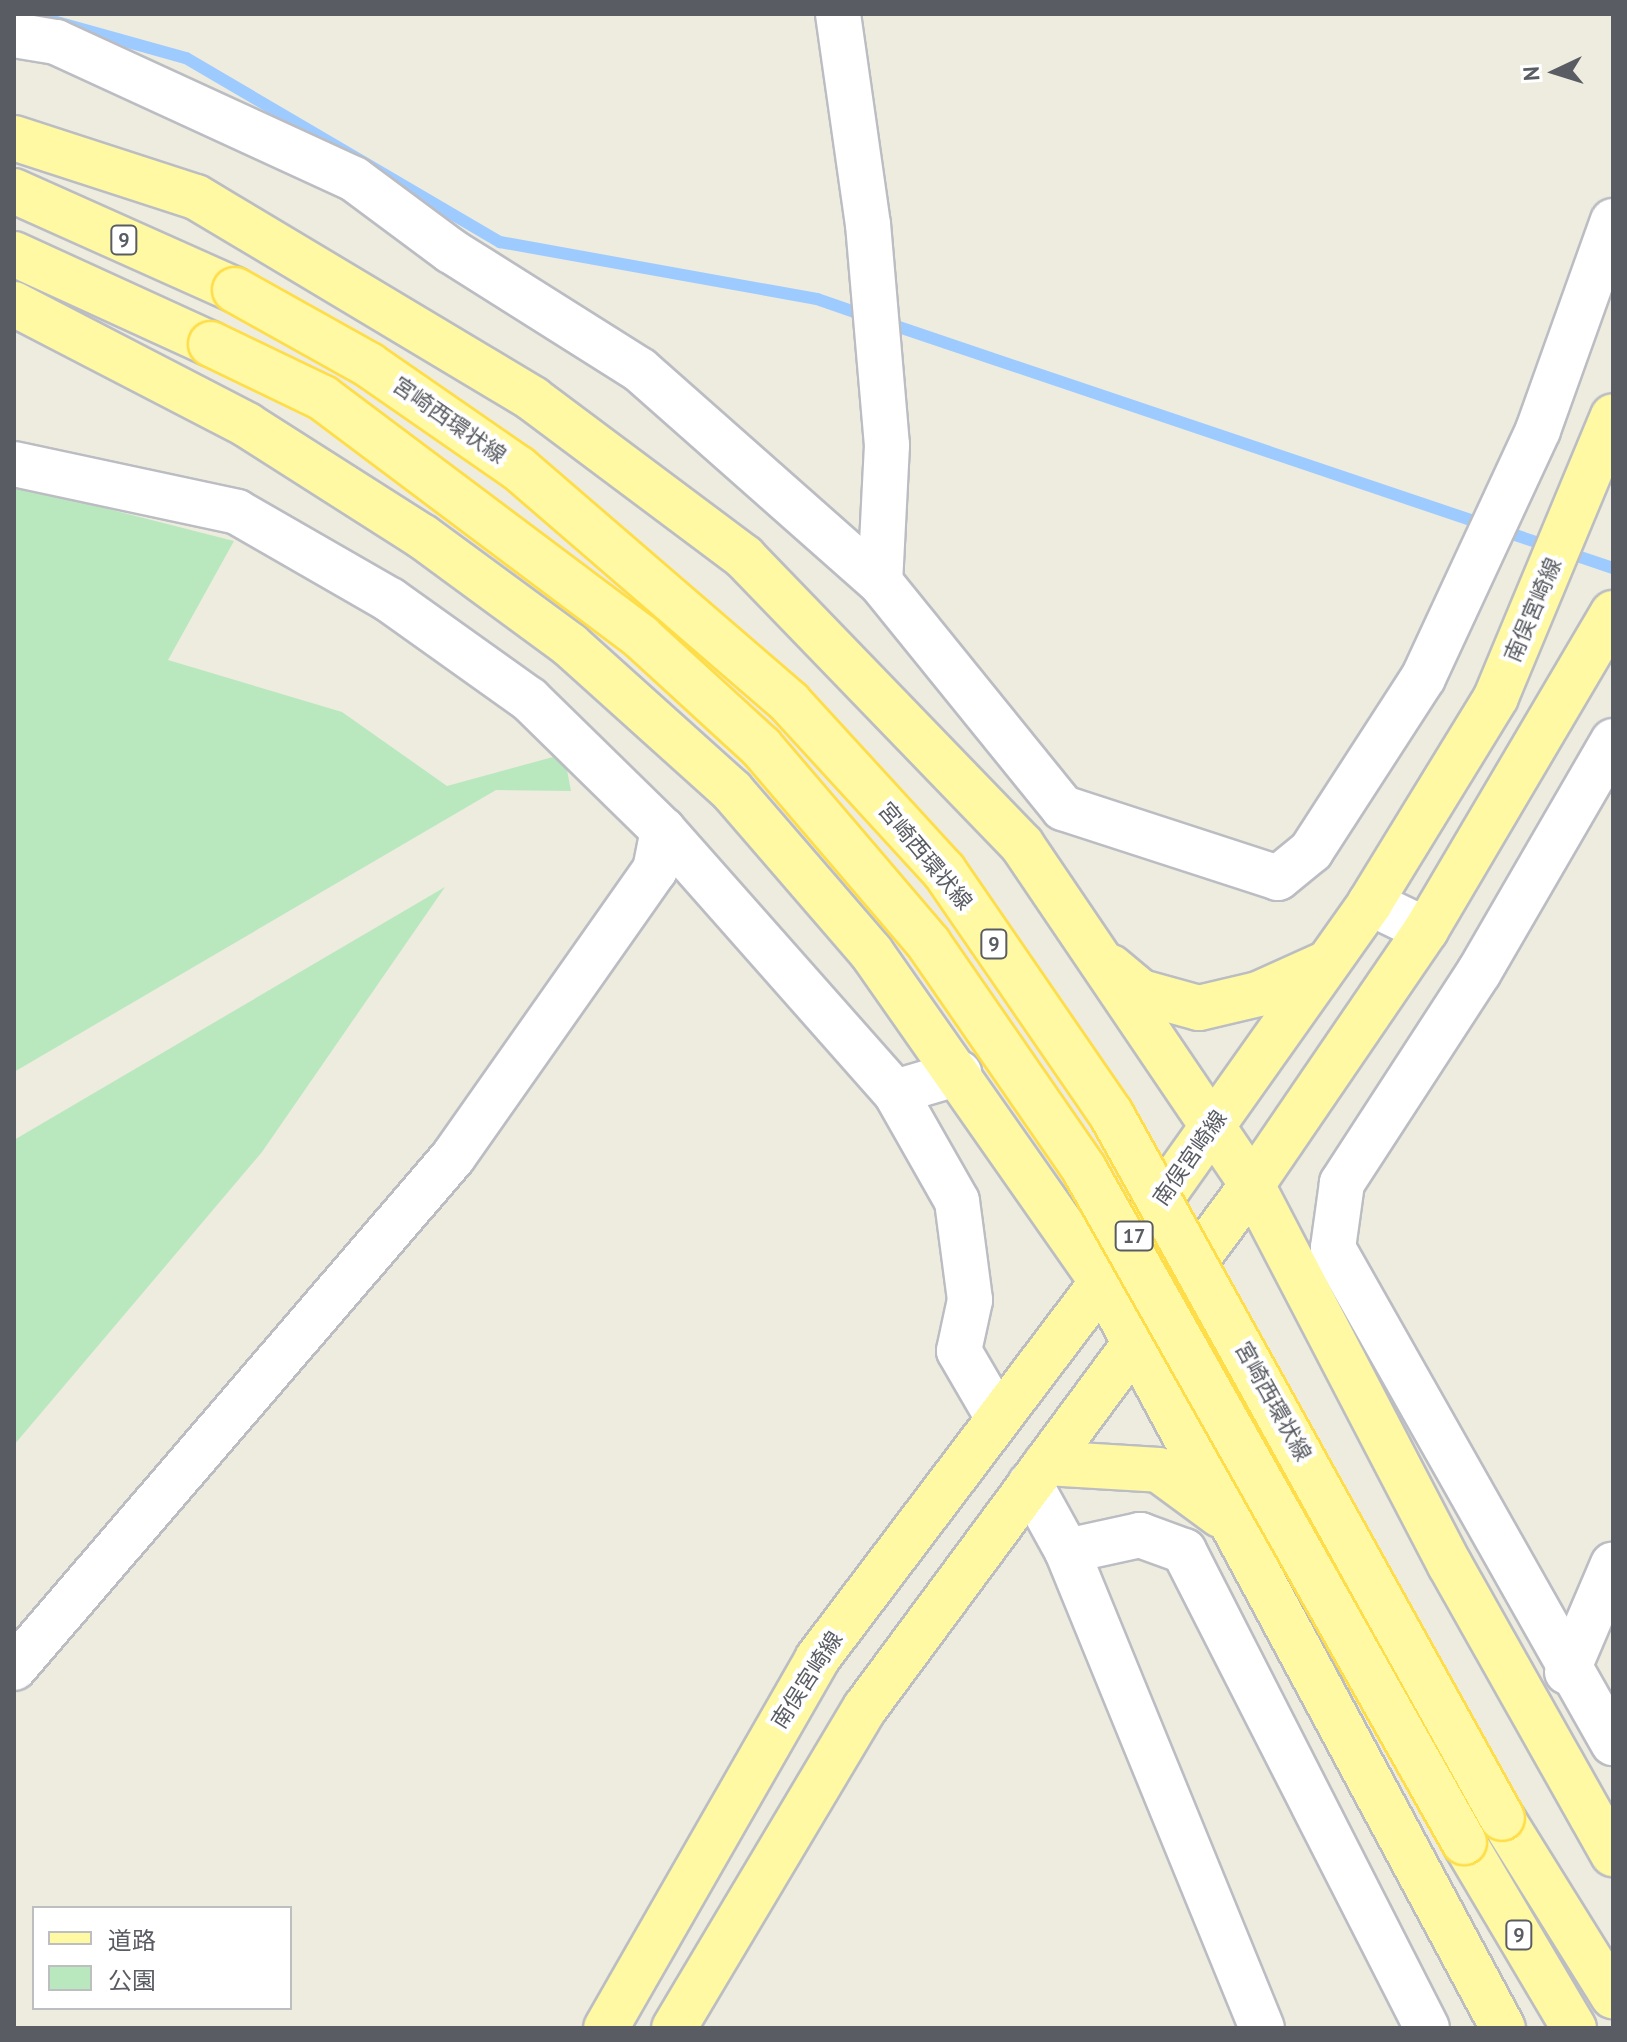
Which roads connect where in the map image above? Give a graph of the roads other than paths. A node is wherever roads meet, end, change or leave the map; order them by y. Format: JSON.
{"nodes":[{"id":1,"x":838,"y":14,"type":"edge"},
{"id":2,"x":14,"y":35,"type":"edge"},
{"id":3,"x":14,"y":138,"type":"edge"},
{"id":4,"x":14,"y":191,"type":"edge"},
{"id":5,"x":1613,"y":221,"type":"edge"},
{"id":6,"x":14,"y":254,"type":"edge"},
{"id":7,"x":14,"y":304,"type":"edge"},
{"id":8,"x":1613,"y":416,"type":"edge"},
{"id":9,"x":14,"y":464,"type":"edge"},
{"id":10,"x":880,"y":582,"type":"junction"},
{"id":11,"x":1613,"y":613,"type":"edge"},
{"id":12,"x":1613,"y":741,"type":"edge"},
{"id":13,"x":663,"y":830,"type":"junction"},
{"id":14,"x":1370,"y":903,"type":"junction"},
{"id":15,"x":1426,"y":930,"type":"junction"},
{"id":16,"x":1091,"y":950,"type":"junction"},
{"id":17,"x":1329,"y":962,"type":"junction"},
{"id":18,"x":959,"y":1073,"type":"junction"},
{"id":19,"x":895,"y":1092,"type":"junction"},
{"id":20,"x":1210,"y":1130,"type":"junction"},
{"id":21,"x":1252,"y":1185,"type":"junction"},
{"id":22,"x":1102,"y":1282,"type":"junction"},
{"id":23,"x":1133,"y":1345,"type":"junction"},
{"id":24,"x":998,"y":1418,"type":"junction"},
{"id":25,"x":1038,"y":1474,"type":"junction"},
{"id":26,"x":1231,"y":1524,"type":"junction"},
{"id":27,"x":1067,"y":1551,"type":"junction"},
{"id":28,"x":1613,"y":1564,"type":"edge"},
{"id":29,"x":14,"y":1668,"type":"edge"},
{"id":30,"x":1567,"y":1672,"type":"junction"},
{"id":31,"x":1613,"y":1743,"type":"edge"},
{"id":32,"x":1613,"y":1854,"type":"edge"},
{"id":33,"x":1613,"y":1996,"type":"edge"},
{"id":34,"x":606,"y":2028,"type":"edge"},
{"id":35,"x":674,"y":2028,"type":"edge"},
{"id":36,"x":1262,"y":2028,"type":"edge"},
{"id":37,"x":1427,"y":2028,"type":"edge"},
{"id":38,"x":1503,"y":2028,"type":"edge"},
{"id":39,"x":1574,"y":2028,"type":"edge"}],
"edges":[{"from":1,"to":10,"type":"street"},
{"from":2,"to":10,"type":"street"},
{"from":3,"to":16,"type":"main road"},
{"from":4,"to":33,"type":"main road","name":"宮崎西環状線","number":"9","bridge":true},
{"from":5,"to":10,"type":"street"},
{"from":6,"to":39,"type":"main road","number":"9","bridge":true},
{"from":7,"to":18,"type":"main road"},
{"from":8,"to":14,"type":"main road","name":"南俣宮崎線","number":"17"},
{"from":9,"to":13,"type":"street"},
{"from":11,"to":15,"type":"main road"},
{"from":12,"to":30,"type":"street"},
{"from":13,"to":19,"type":"street"},
{"from":13,"to":29,"type":"street"},
{"from":14,"to":15,"type":"street"},
{"from":14,"to":17,"type":"main road","name":"南俣宮崎線","number":"17"},
{"from":15,"to":21,"type":"main road"},
{"from":16,"to":17,"type":"main road"},
{"from":16,"to":20,"type":"main road"},
{"from":17,"to":20,"type":"main road","name":"南俣宮崎線","number":"17"},
{"from":18,"to":19,"type":"street"},
{"from":18,"to":22,"type":"main road"},
{"from":19,"to":24,"type":"street"},
{"from":20,"to":21,"type":"main road"},
{"from":20,"to":22,"type":"main road","name":"南俣宮崎線","number":"17"},
{"from":21,"to":23,"type":"main road"},
{"from":21,"to":32,"type":"main road"},
{"from":22,"to":23,"type":"main road"},
{"from":22,"to":24,"type":"main road","name":"南俣宮崎線","number":"17"},
{"from":23,"to":25,"type":"main road"},
{"from":23,"to":26,"type":"main road"},
{"from":24,"to":34,"type":"main road","name":"南俣宮崎線","number":"17"},
{"from":25,"to":26,"type":"main road"},
{"from":25,"to":27,"type":"street"},
{"from":25,"to":35,"type":"main road"},
{"from":26,"to":38,"type":"main road"},
{"from":27,"to":36,"type":"street"},
{"from":27,"to":37,"type":"street"},
{"from":28,"to":30,"type":"street"},
{"from":30,"to":31,"type":"street"}]}
